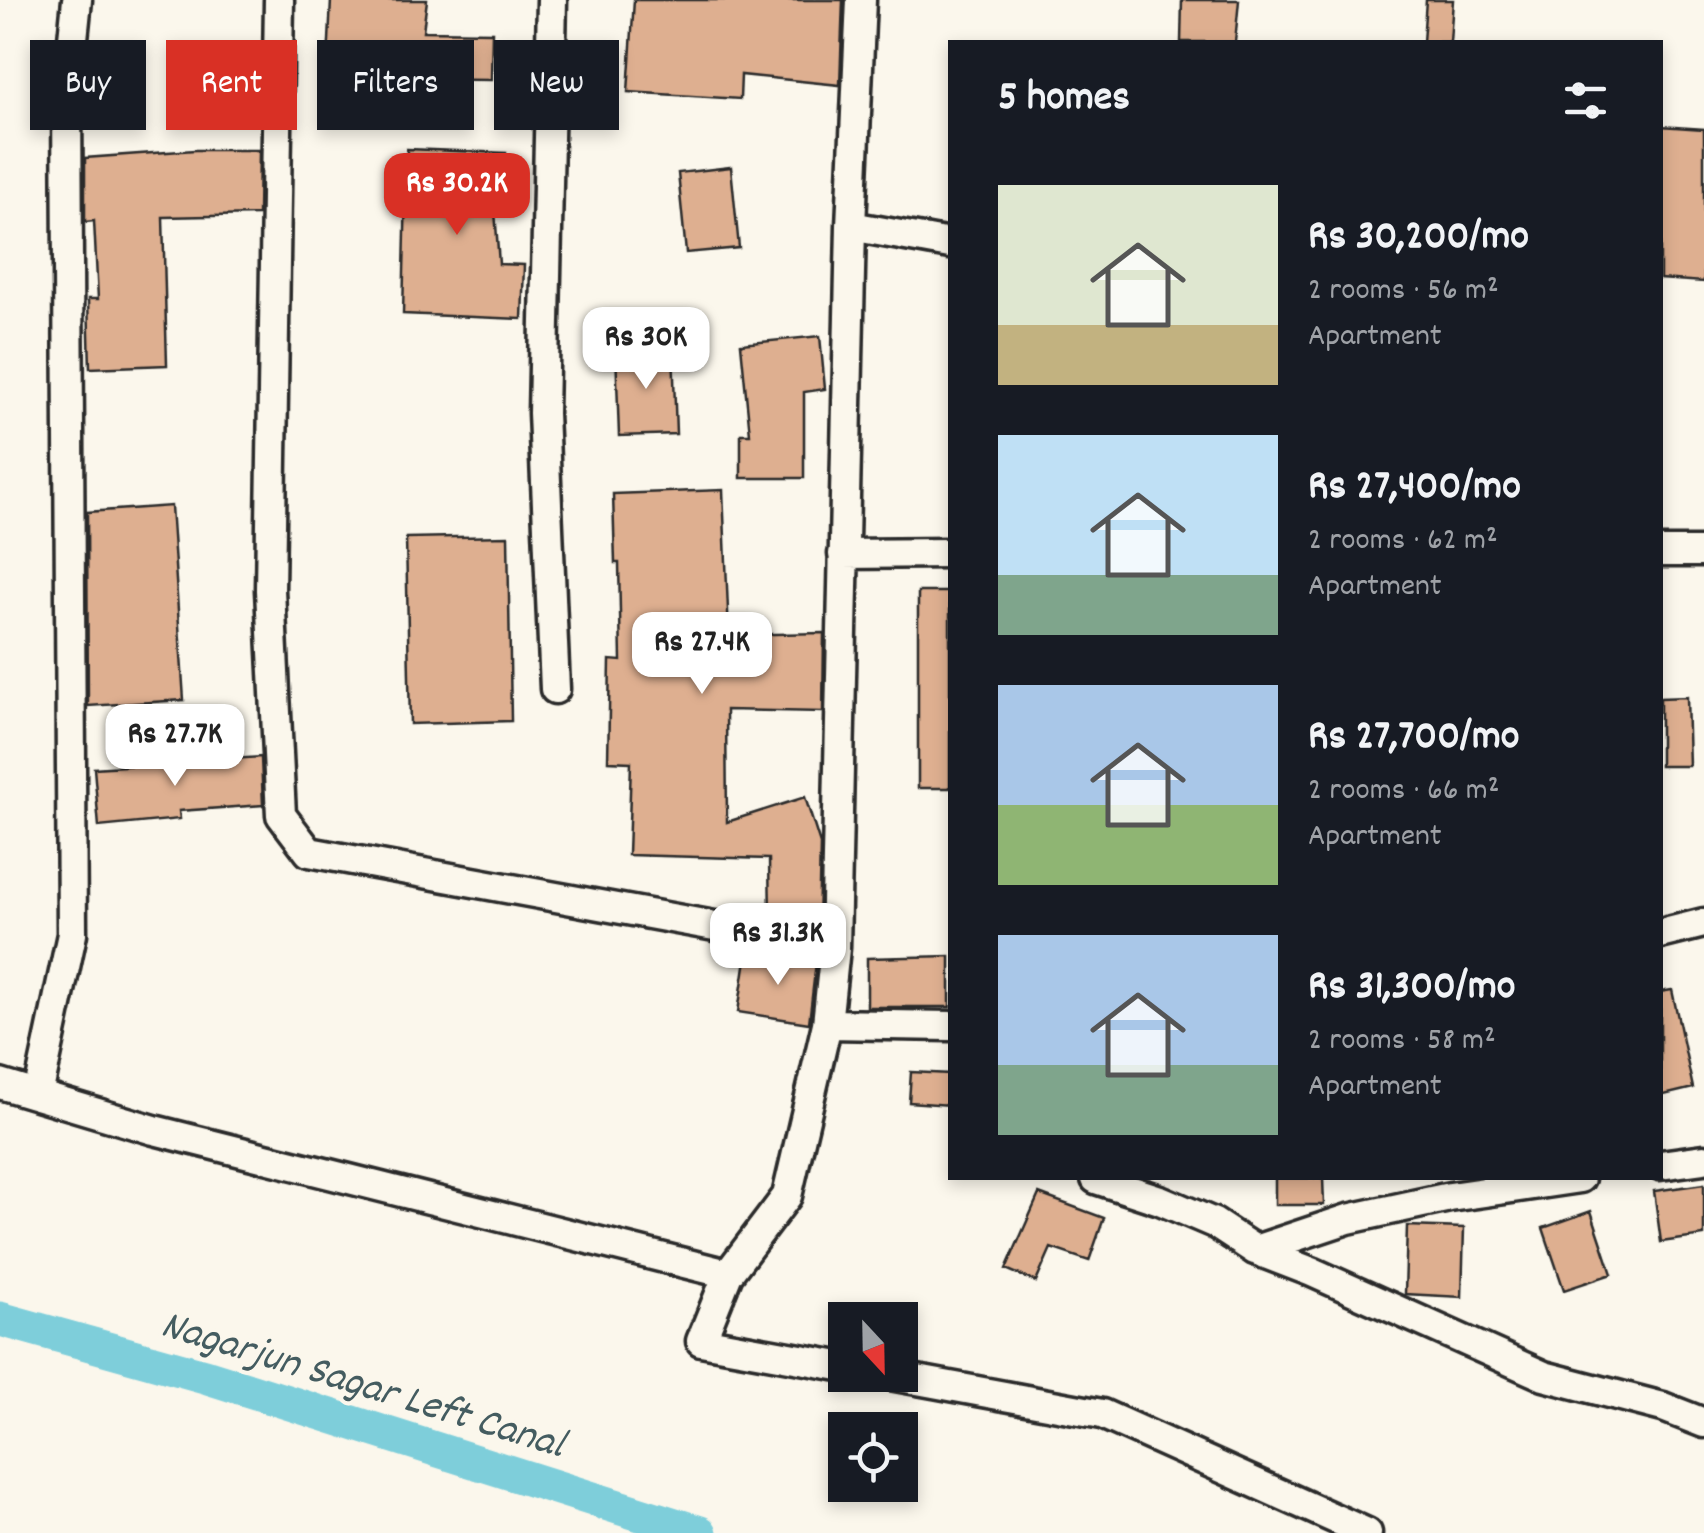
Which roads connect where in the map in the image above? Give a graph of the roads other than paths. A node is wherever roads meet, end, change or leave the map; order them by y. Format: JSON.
{"nodes":[{"id":1,"x":76,"y":0,"type":"edge"},
{"id":2,"x":279,"y":0,"type":"edge"},
{"id":3,"x":552,"y":0,"type":"edge"},
{"id":4,"x":862,"y":0,"type":"edge"},
{"id":5,"x":851,"y":226,"type":"junction"},
{"id":6,"x":948,"y":244,"type":"edge"},
{"id":7,"x":1663,"y":552,"type":"edge"},
{"id":8,"x":1704,"y":552,"type":"edge"},
{"id":9,"x":948,"y":553,"type":"edge"},
{"id":10,"x":842,"y":554,"type":"junction"},
{"id":11,"x":556,"y":689,"type":"dead end"},
{"id":12,"x":1704,"y":923,"type":"edge"},
{"id":13,"x":1663,"y":933,"type":"edge"},
{"id":14,"x":835,"y":948,"type":"junction"},
{"id":15,"x":828,"y":1024,"type":"junction"},
{"id":16,"x":948,"y":1026,"type":"edge"},
{"id":17,"x":0,"y":1084,"type":"edge"},
{"id":18,"x":38,"y":1095,"type":"junction"},
{"id":19,"x":1704,"y":1159,"type":"edge"},
{"id":20,"x":1663,"y":1166,"type":"edge"},
{"id":21,"x":1099,"y":1180,"type":"edge"},
{"id":22,"x":1566,"y":1180,"type":"edge"},
{"id":23,"x":1255,"y":1250,"type":"junction"},
{"id":24,"x":728,"y":1274,"type":"junction"},
{"id":25,"x":828,"y":1364,"type":"edge"},
{"id":26,"x":918,"y":1380,"type":"edge"},
{"id":27,"x":1704,"y":1423,"type":"edge"},
{"id":28,"x":1366,"y":1533,"type":"edge"}],
"edges":[{"from":1,"to":18,"type":"street"},
{"from":2,"to":14,"type":"street"},
{"from":3,"to":11,"type":"street"},
{"from":4,"to":5,"type":"street"},
{"from":5,"to":6,"type":"street"},
{"from":5,"to":10,"type":"street"},
{"from":7,"to":8,"type":"street"},
{"from":9,"to":10,"type":"street"},
{"from":10,"to":14,"type":"street"},
{"from":12,"to":13,"type":"street"},
{"from":14,"to":15,"type":"street"},
{"from":15,"to":16,"type":"street"},
{"from":15,"to":24,"type":"street"},
{"from":17,"to":18,"type":"street"},
{"from":18,"to":24,"type":"street"},
{"from":19,"to":20,"type":"street"},
{"from":21,"to":23,"type":"street"},
{"from":22,"to":23,"type":"street"},
{"from":23,"to":27,"type":"street"},
{"from":24,"to":25,"type":"street"},
{"from":26,"to":28,"type":"street"}]}
